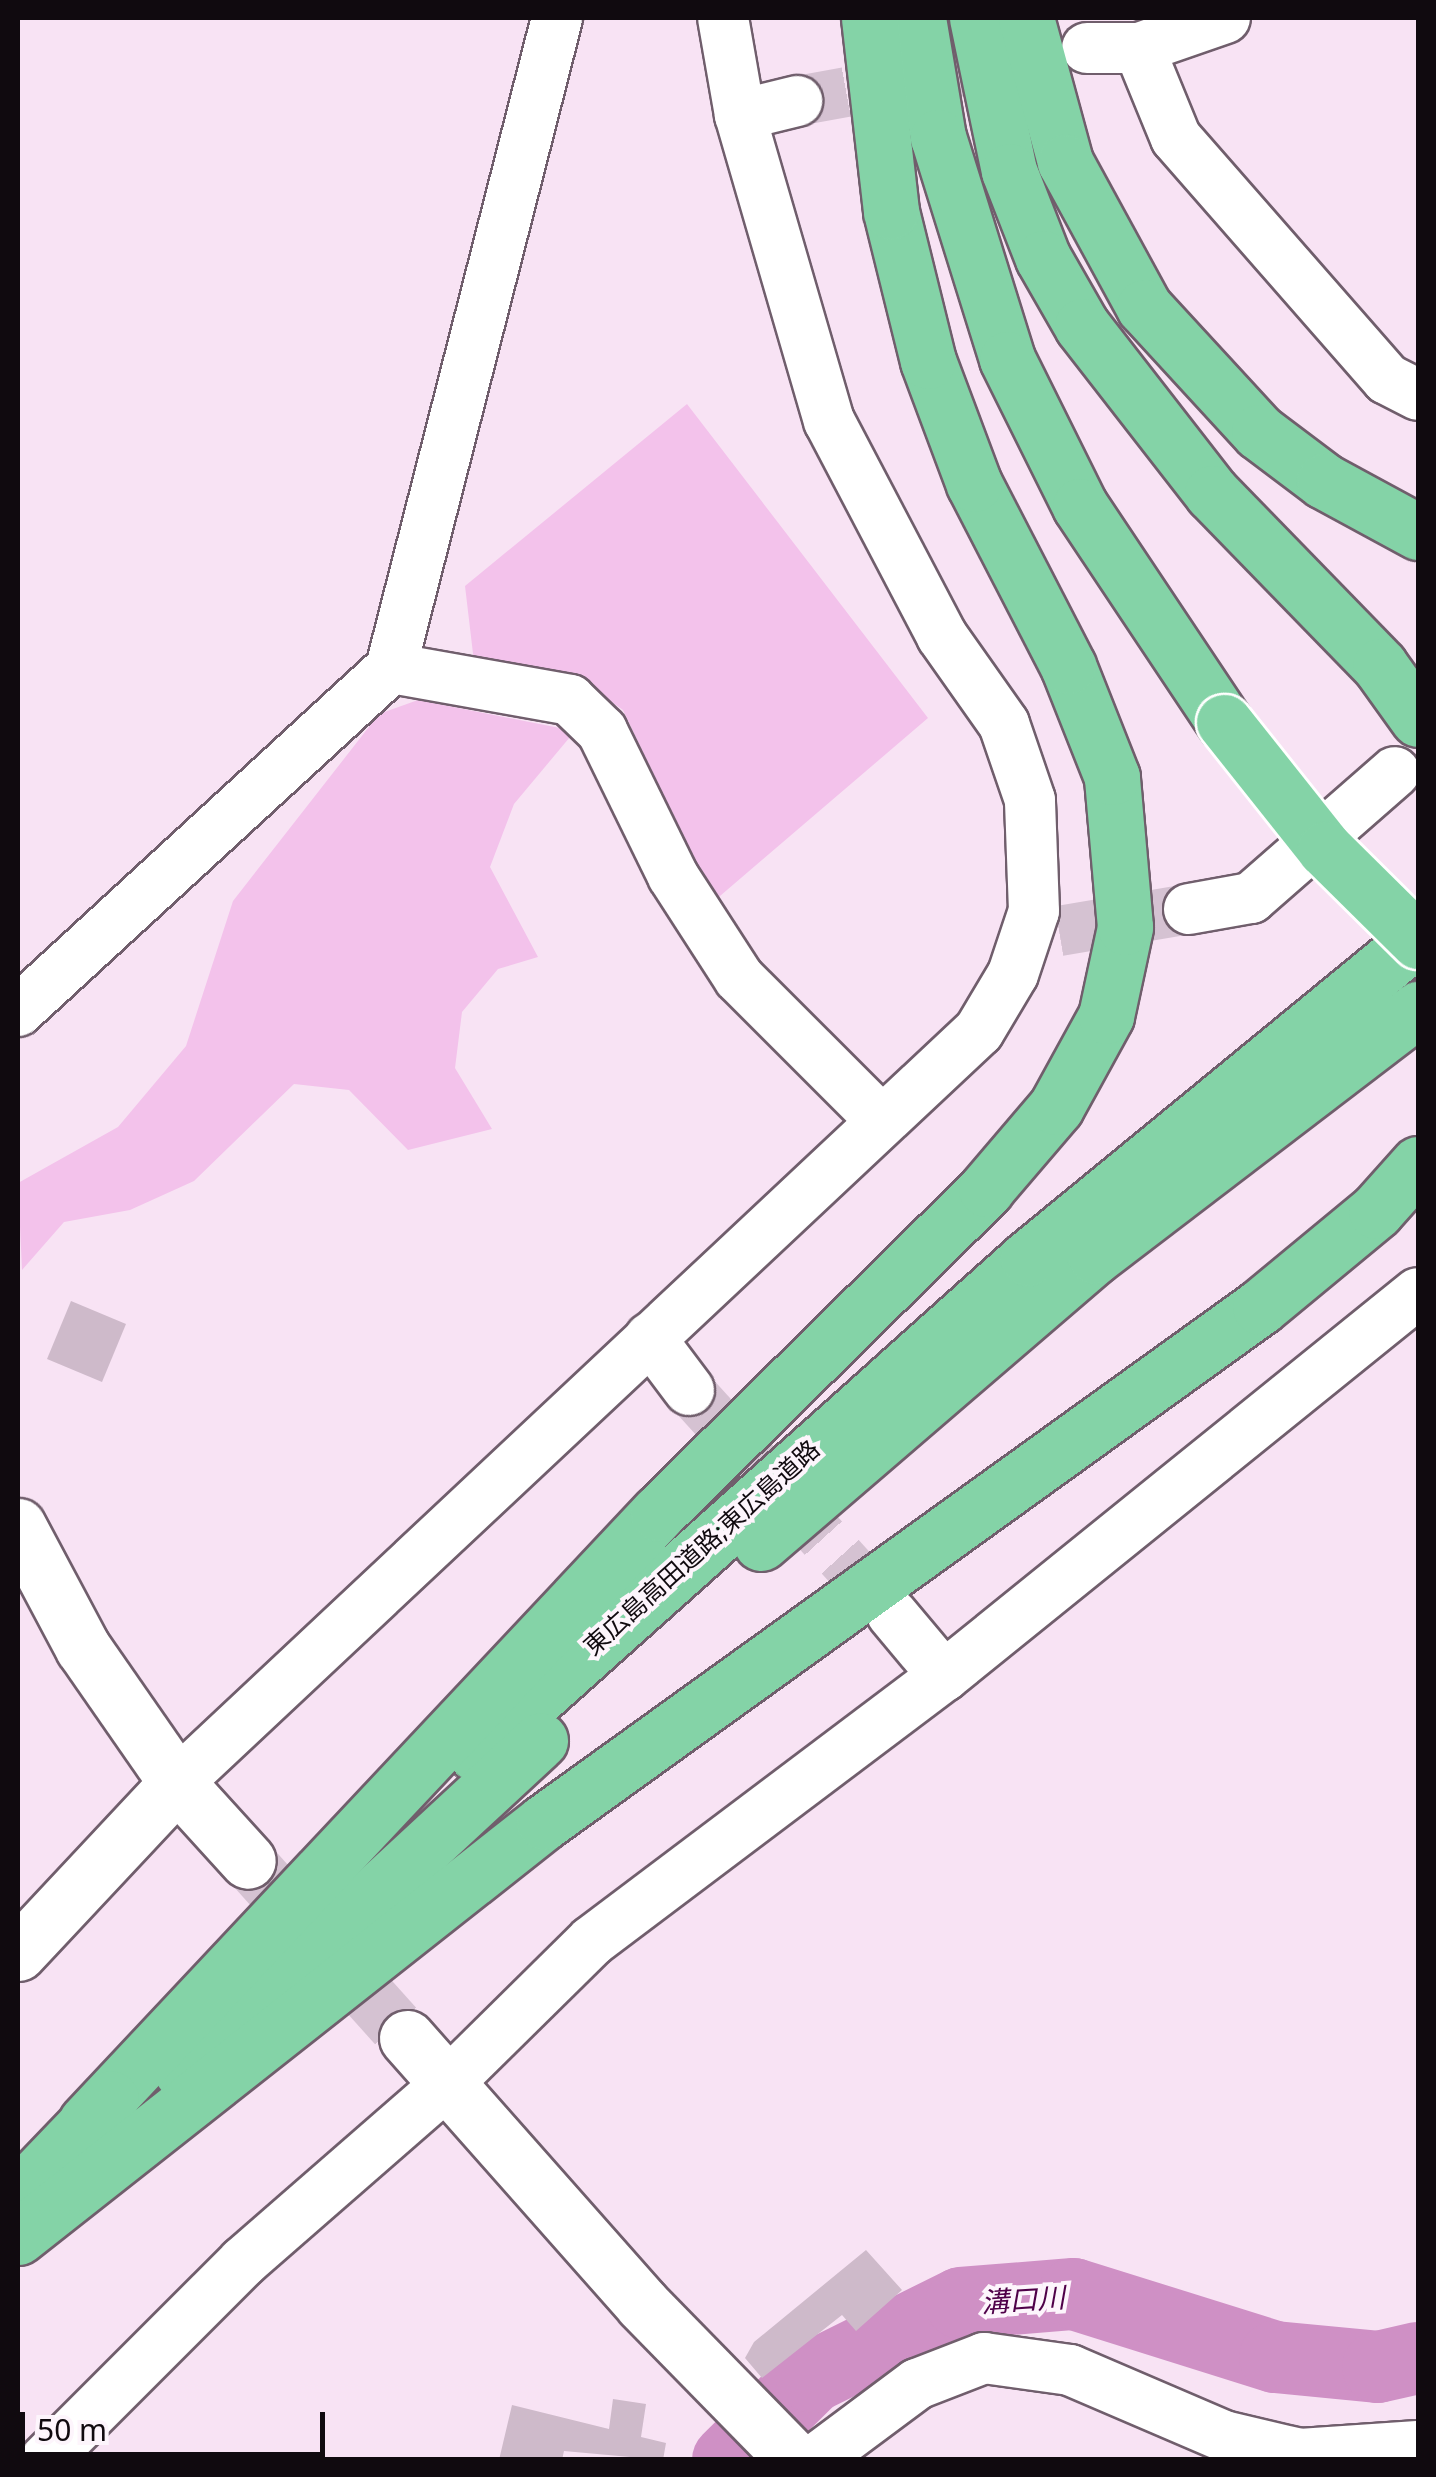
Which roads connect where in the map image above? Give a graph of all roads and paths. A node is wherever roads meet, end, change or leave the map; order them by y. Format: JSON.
{"nodes":[{"id":1,"x":557,"y":18,"type":"edge"},
{"id":2,"x":723,"y":18,"type":"edge"},
{"id":3,"x":869,"y":18,"type":"edge"},
{"id":4,"x":918,"y":18,"type":"edge"},
{"id":5,"x":977,"y":18,"type":"edge"},
{"id":6,"x":1026,"y":18,"type":"edge"},
{"id":7,"x":1225,"y":18,"type":"edge"},
{"id":8,"x":1088,"y":48,"type":"dead end"},
{"id":9,"x":1140,"y":48,"type":"junction"},
{"id":10,"x":797,"y":101,"type":"tunnel mouth"},
{"id":11,"x":740,"y":115,"type":"junction"},
{"id":12,"x":1418,"y":395,"type":"edge"},
{"id":13,"x":1418,"y":532,"type":"edge"},
{"id":14,"x":391,"y":668,"type":"junction"},
{"id":15,"x":1418,"y":719,"type":"edge"},
{"id":16,"x":1395,"y":772,"type":"dead end"},
{"id":17,"x":1189,"y":908,"type":"tunnel mouth"},
{"id":18,"x":1418,"y":939,"type":"edge"},
{"id":19,"x":1418,"y":1009,"type":"edge"},
{"id":20,"x":18,"y":1010,"type":"edge"},
{"id":21,"x":882,"y":1121,"type":"junction"},
{"id":22,"x":1418,"y":1164,"type":"edge"},
{"id":23,"x":1418,"y":1293,"type":"edge"},
{"id":24,"x":650,"y":1338,"type":"junction"},
{"id":25,"x":689,"y":1390,"type":"tunnel mouth"},
{"id":26,"x":18,"y":1526,"type":"edge"},
{"id":27,"x":892,"y":1614,"type":"tunnel mouth"},
{"id":28,"x":944,"y":1676,"type":"junction"},
{"id":29,"x":178,"y":1783,"type":"junction"},
{"id":30,"x":248,"y":1861,"type":"tunnel mouth"},
{"id":31,"x":18,"y":1953,"type":"edge"},
{"id":32,"x":408,"y":2038,"type":"tunnel mouth"},
{"id":33,"x":448,"y":2083,"type":"junction"},
{"id":34,"x":86,"y":2122,"type":"junction"},
{"id":35,"x":18,"y":2195,"type":"edge"},
{"id":36,"x":18,"y":2234,"type":"edge"},
{"id":37,"x":1418,"y":2446,"type":"edge"},
{"id":38,"x":44,"y":2460,"type":"edge"},
{"id":39,"x":795,"y":2460,"type":"edge"},
{"id":40,"x":815,"y":2460,"type":"edge"}],
"edges":[{"from":1,"to":14,"type":"street"},
{"from":2,"to":11,"type":"street"},
{"from":3,"to":34,"type":"highway"},
{"from":4,"to":18,"type":"highway","bridge":true},
{"from":5,"to":15,"type":"highway"},
{"from":6,"to":13,"type":"highway"},
{"from":7,"to":9,"type":"street"},
{"from":8,"to":9,"type":"street"},
{"from":9,"to":12,"type":"street"},
{"from":10,"to":11,"type":"street"},
{"from":11,"to":21,"type":"street"},
{"from":14,"to":20,"type":"street"},
{"from":14,"to":21,"type":"street"},
{"from":16,"to":17,"type":"street"},
{"from":18,"to":34,"type":"highway","name":"東広島高田道路;東広島道路"},
{"from":19,"to":36,"type":"highway","name":"東広島高田道路;東広島道路"},
{"from":21,"to":24,"type":"street"},
{"from":22,"to":36,"type":"highway"},
{"from":23,"to":28,"type":"street"},
{"from":24,"to":25,"type":"street"},
{"from":24,"to":29,"type":"street"},
{"from":26,"to":29,"type":"street"},
{"from":27,"to":28,"type":"street"},
{"from":28,"to":33,"type":"street"},
{"from":29,"to":30,"type":"street"},
{"from":29,"to":31,"type":"street"},
{"from":32,"to":33,"type":"street"},
{"from":33,"to":38,"type":"street"},
{"from":33,"to":39,"type":"street"},
{"from":34,"to":35,"type":"highway","name":"東広島高田道路;東広島道路"},
{"from":37,"to":40,"type":"street"}]}
